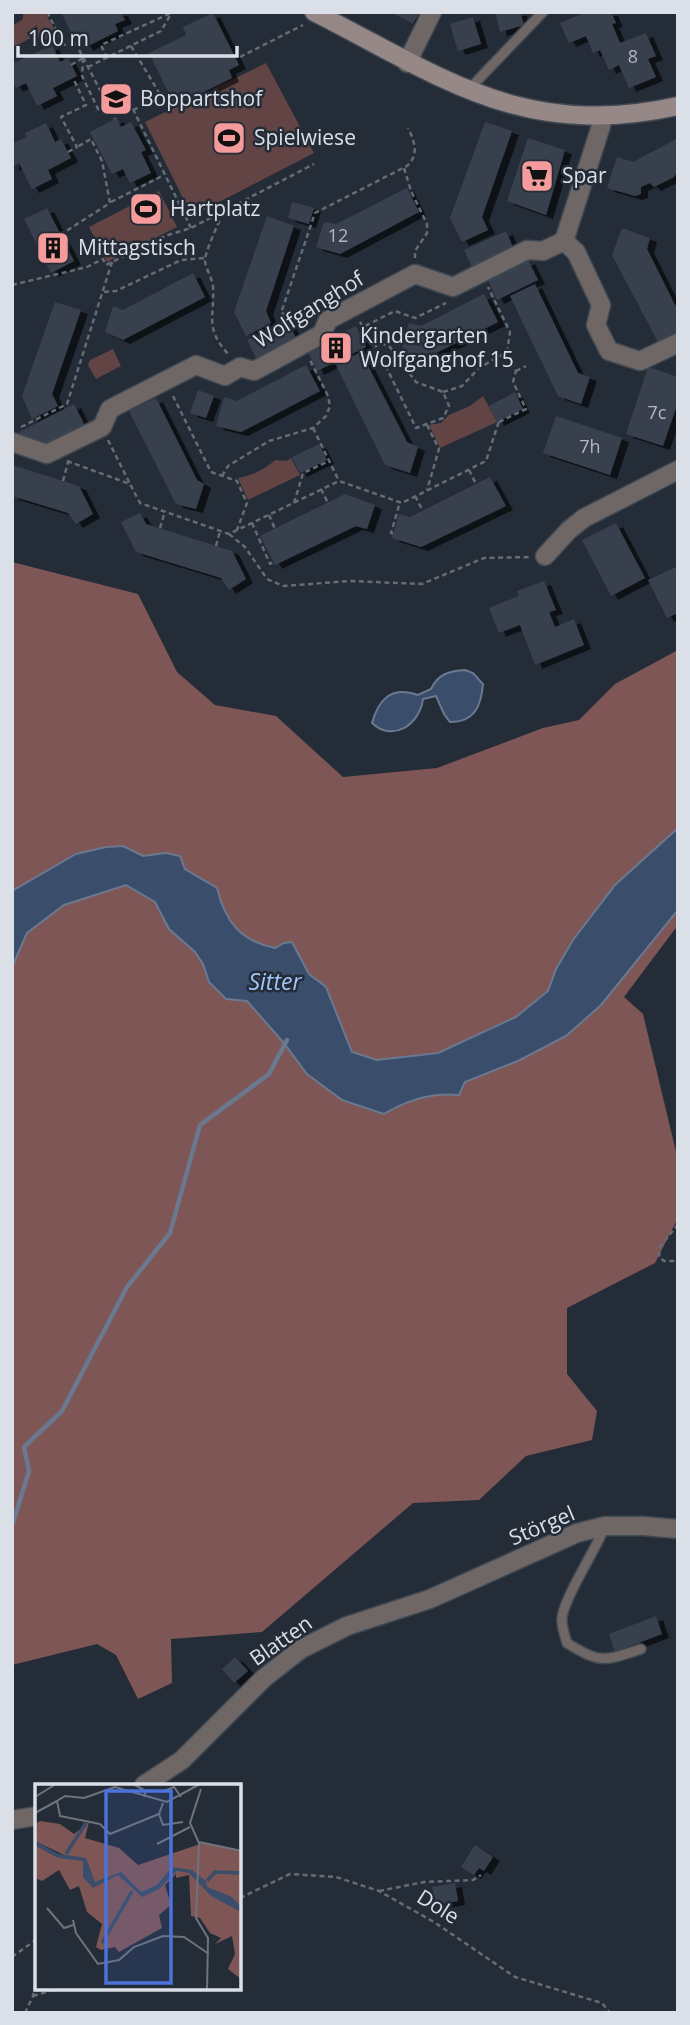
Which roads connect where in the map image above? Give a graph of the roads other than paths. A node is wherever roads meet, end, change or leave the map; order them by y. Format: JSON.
{"nodes":[{"id":1,"x":432,"y":12,"type":"edge"},
{"id":2,"x":543,"y":12,"type":"edge"},
{"id":3,"x":313,"y":16,"type":"edge"},
{"id":4,"x":407,"y":63,"type":"junction"},
{"id":5,"x":471,"y":92,"type":"junction"},
{"id":6,"x":678,"y":106,"type":"edge"},
{"id":7,"x":602,"y":117,"type":"junction"},
{"id":8,"x":564,"y":241,"type":"junction"},
{"id":9,"x":678,"y":343,"type":"edge"},
{"id":10,"x":14,"y":436,"type":"edge"},
{"id":11,"x":678,"y":470,"type":"edge"},
{"id":12,"x":545,"y":556,"type":"road end"},
{"id":13,"x":605,"y":1526,"type":"junction"},
{"id":14,"x":678,"y":1529,"type":"edge"},
{"id":15,"x":430,"y":1599,"type":"joint"},
{"id":16,"x":640,"y":1649,"type":"dead end"},
{"id":17,"x":146,"y":1784,"type":"edge"},
{"id":18,"x":35,"y":1816,"type":"edge"},
{"id":19,"x":12,"y":1820,"type":"edge"}],
"edges":[{"from":1,"to":4,"type":"street"},
{"from":2,"to":5,"type":"lane"},
{"from":3,"to":4,"type":"street"},
{"from":4,"to":5,"type":"street"},
{"from":5,"to":7,"type":"street"},
{"from":6,"to":7,"type":"street"},
{"from":7,"to":8,"type":"street"},
{"from":8,"to":9,"type":"street"},
{"from":8,"to":10,"type":"street","name":"Wolfganghof"},
{"from":11,"to":12,"type":"street"},
{"from":13,"to":14,"type":"street","name":"Störgel"},
{"from":13,"to":15,"type":"street","name":"Störgel"},
{"from":13,"to":16,"type":"lane"},
{"from":15,"to":17,"type":"street","name":"Blatten"},
{"from":18,"to":19,"type":"street"}]}
